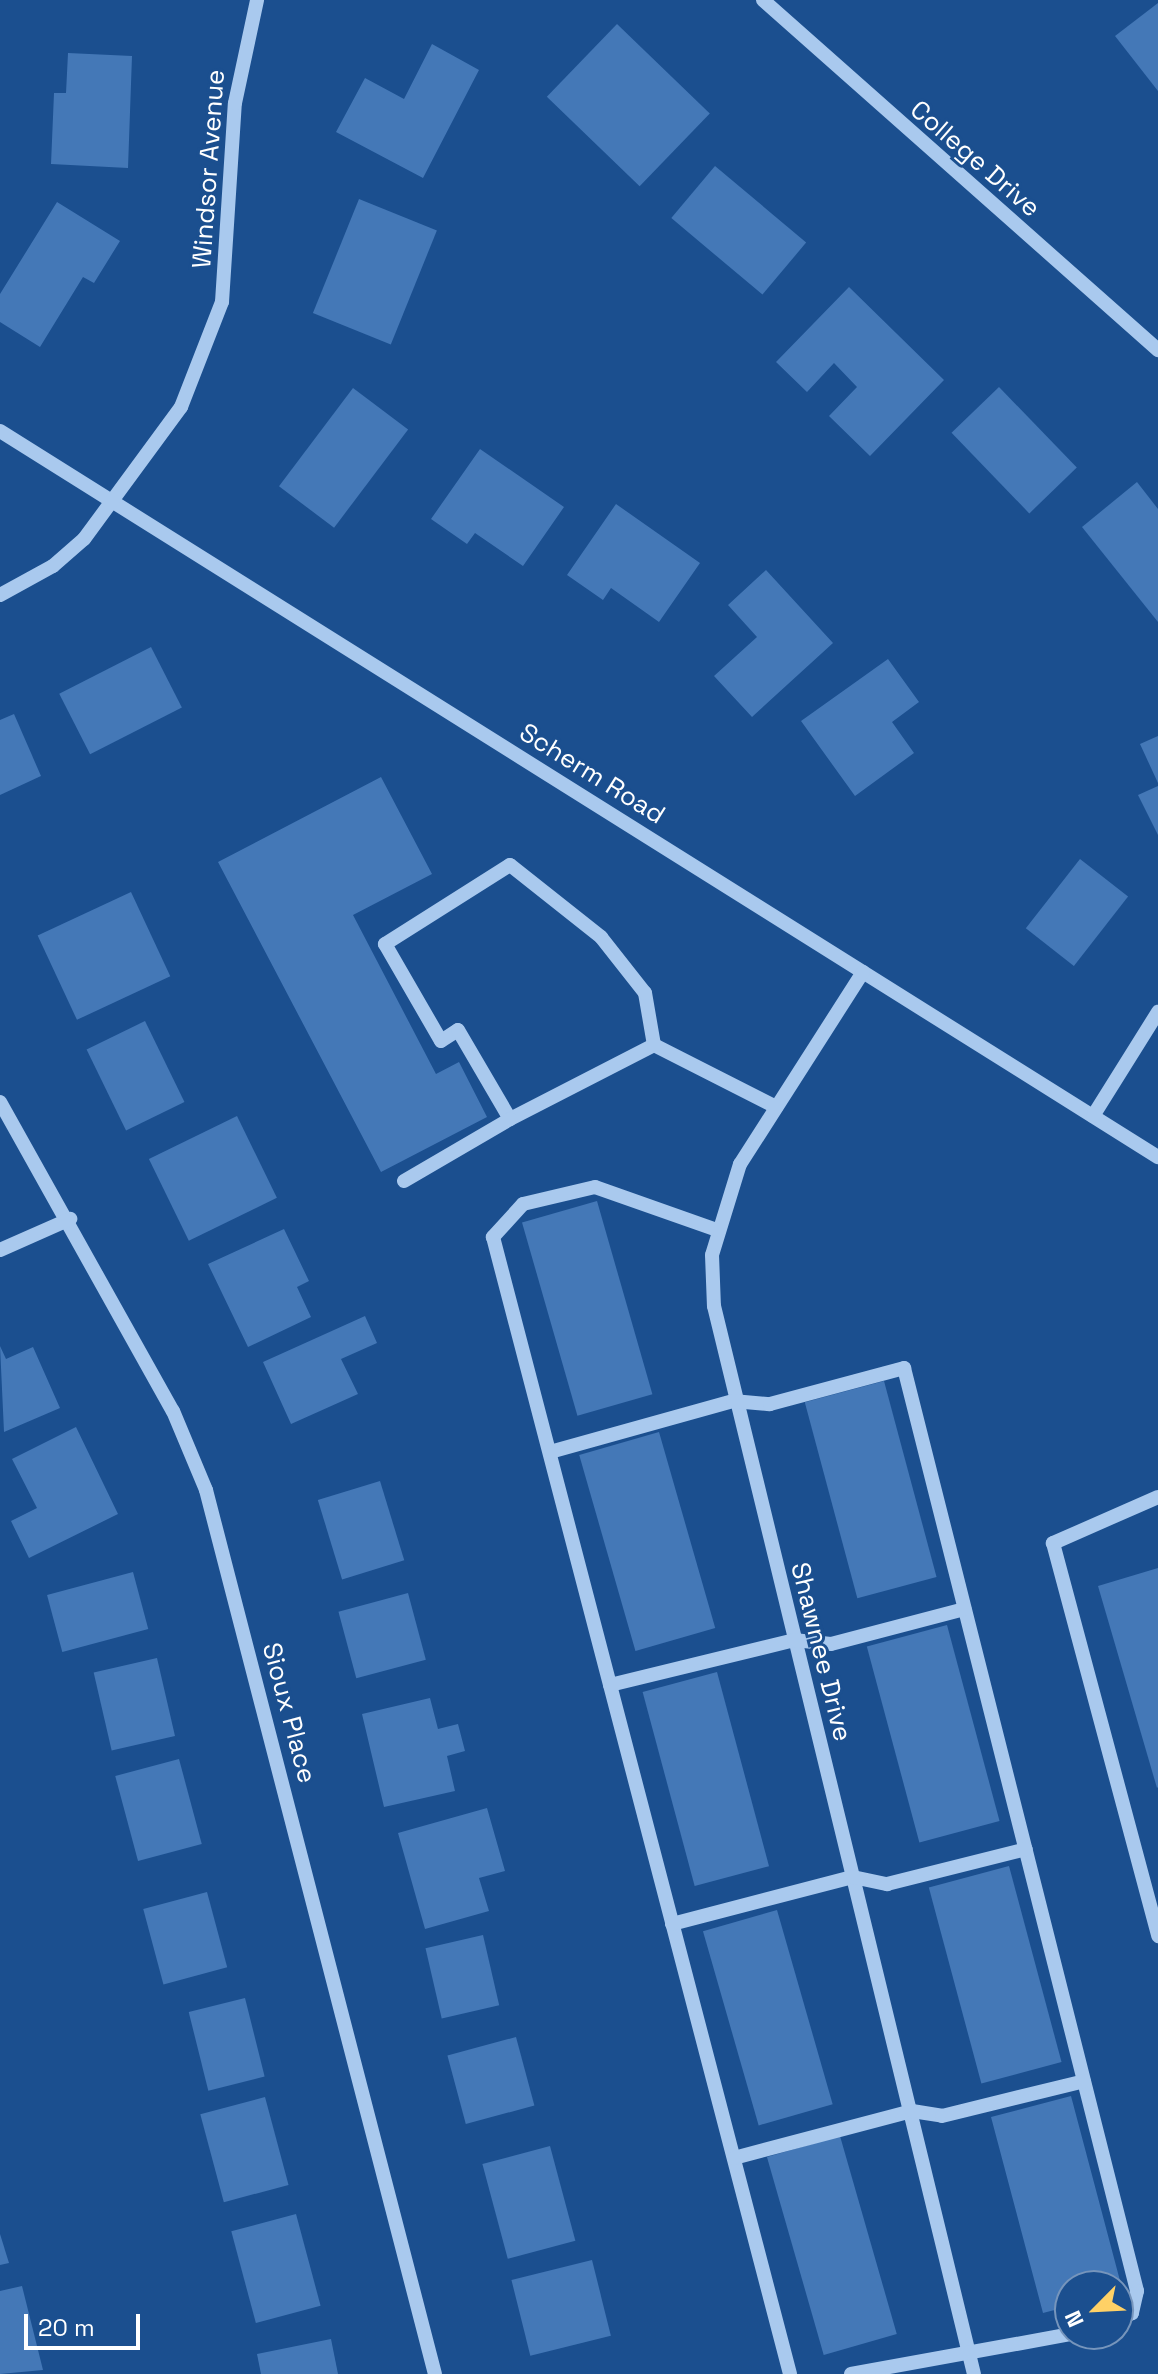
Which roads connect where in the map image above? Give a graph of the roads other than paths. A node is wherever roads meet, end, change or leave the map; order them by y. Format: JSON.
{"nodes":[{"id":1,"x":257,"y":0,"type":"edge"},
{"id":2,"x":763,"y":0,"type":"edge"},
{"id":3,"x":1158,"y":350,"type":"edge"},
{"id":4,"x":0,"y":431,"type":"edge"},
{"id":5,"x":112,"y":501,"type":"junction"},
{"id":6,"x":0,"y":595,"type":"edge"},
{"id":7,"x":863,"y":972,"type":"junction"},
{"id":8,"x":1158,"y":1012,"type":"edge"},
{"id":9,"x":654,"y":1045,"type":"junction"},
{"id":10,"x":0,"y":1102,"type":"edge"},
{"id":11,"x":776,"y":1107,"type":"junction"},
{"id":12,"x":1093,"y":1116,"type":"junction"},
{"id":13,"x":510,"y":1119,"type":"junction"},
{"id":14,"x":1158,"y":1157,"type":"edge"},
{"id":15,"x":404,"y":1181,"type":"dead end"},
{"id":16,"x":70,"y":1219,"type":"junction"},
{"id":17,"x":717,"y":1230,"type":"junction"},
{"id":18,"x":0,"y":1250,"type":"edge"},
{"id":19,"x":733,"y":1401,"type":"junction"},
{"id":20,"x":550,"y":1452,"type":"junction"},
{"id":21,"x":1158,"y":1497,"type":"edge"},
{"id":22,"x":964,"y":1609,"type":"junction"},
{"id":23,"x":794,"y":1640,"type":"junction"},
{"id":24,"x":610,"y":1685,"type":"junction"},
{"id":25,"x":1026,"y":1849,"type":"junction"},
{"id":26,"x":853,"y":1877,"type":"junction"},
{"id":27,"x":672,"y":1924,"type":"junction"},
{"id":28,"x":1158,"y":1936,"type":"edge"},
{"id":29,"x":1084,"y":2081,"type":"junction"},
{"id":30,"x":912,"y":2111,"type":"junction"},
{"id":31,"x":734,"y":2158,"type":"junction"},
{"id":32,"x":1132,"y":2270,"type":"edge"},
{"id":33,"x":1134,"y":2279,"type":"edge"},
{"id":34,"x":1134,"y":2304,"type":"edge"},
{"id":35,"x":1054,"y":2337,"type":"edge"},
{"id":36,"x":969,"y":2351,"type":"junction"},
{"id":37,"x":435,"y":2374,"type":"edge"},
{"id":38,"x":790,"y":2374,"type":"edge"},
{"id":39,"x":851,"y":2374,"type":"edge"},
{"id":40,"x":974,"y":2374,"type":"edge"}],
"edges":[{"from":1,"to":5,"type":"street","name":"Windsor Avenue"},
{"from":2,"to":3,"type":"street","name":"College Drive"},
{"from":4,"to":5,"type":"street","name":"Scherm Road"},
{"from":5,"to":6,"type":"street","name":"Windsor Avenue"},
{"from":5,"to":7,"type":"street","name":"Scherm Road"},
{"from":7,"to":11,"type":"street","name":"Shawnee Drive"},
{"from":7,"to":12,"type":"street","name":"Scherm Road"},
{"from":8,"to":12,"type":"street"},
{"from":9,"to":11,"type":"street"},
{"from":9,"to":13,"type":"street"},
{"from":9,"to":13,"type":"street"},
{"from":10,"to":16,"type":"street","name":"Sioux Place"},
{"from":11,"to":17,"type":"street","name":"Shawnee Drive"},
{"from":12,"to":14,"type":"street","name":"Scherm Road"},
{"from":13,"to":15,"type":"street"},
{"from":16,"to":18,"type":"street"},
{"from":16,"to":37,"type":"street","name":"Sioux Place"},
{"from":17,"to":19,"type":"street","name":"Shawnee Drive"},
{"from":17,"to":20,"type":"street"},
{"from":19,"to":20,"type":"street"},
{"from":19,"to":22,"type":"street"},
{"from":19,"to":23,"type":"street","name":"Shawnee Drive"},
{"from":20,"to":24,"type":"street"},
{"from":21,"to":28,"type":"street"},
{"from":22,"to":23,"type":"street"},
{"from":22,"to":25,"type":"street"},
{"from":23,"to":24,"type":"street"},
{"from":23,"to":26,"type":"street","name":"Shawnee Drive"},
{"from":24,"to":27,"type":"street"},
{"from":25,"to":26,"type":"street"},
{"from":25,"to":29,"type":"street"},
{"from":26,"to":27,"type":"street"},
{"from":26,"to":30,"type":"street","name":"Shawnee Drive"},
{"from":27,"to":31,"type":"street"},
{"from":29,"to":30,"type":"street"},
{"from":29,"to":32,"type":"street"},
{"from":30,"to":31,"type":"street"},
{"from":30,"to":36,"type":"street","name":"Shawnee Drive"},
{"from":31,"to":38,"type":"street"},
{"from":33,"to":34,"type":"street"},
{"from":35,"to":36,"type":"street"},
{"from":36,"to":39,"type":"street"},
{"from":36,"to":40,"type":"street","name":"Shawnee Drive"}]}
